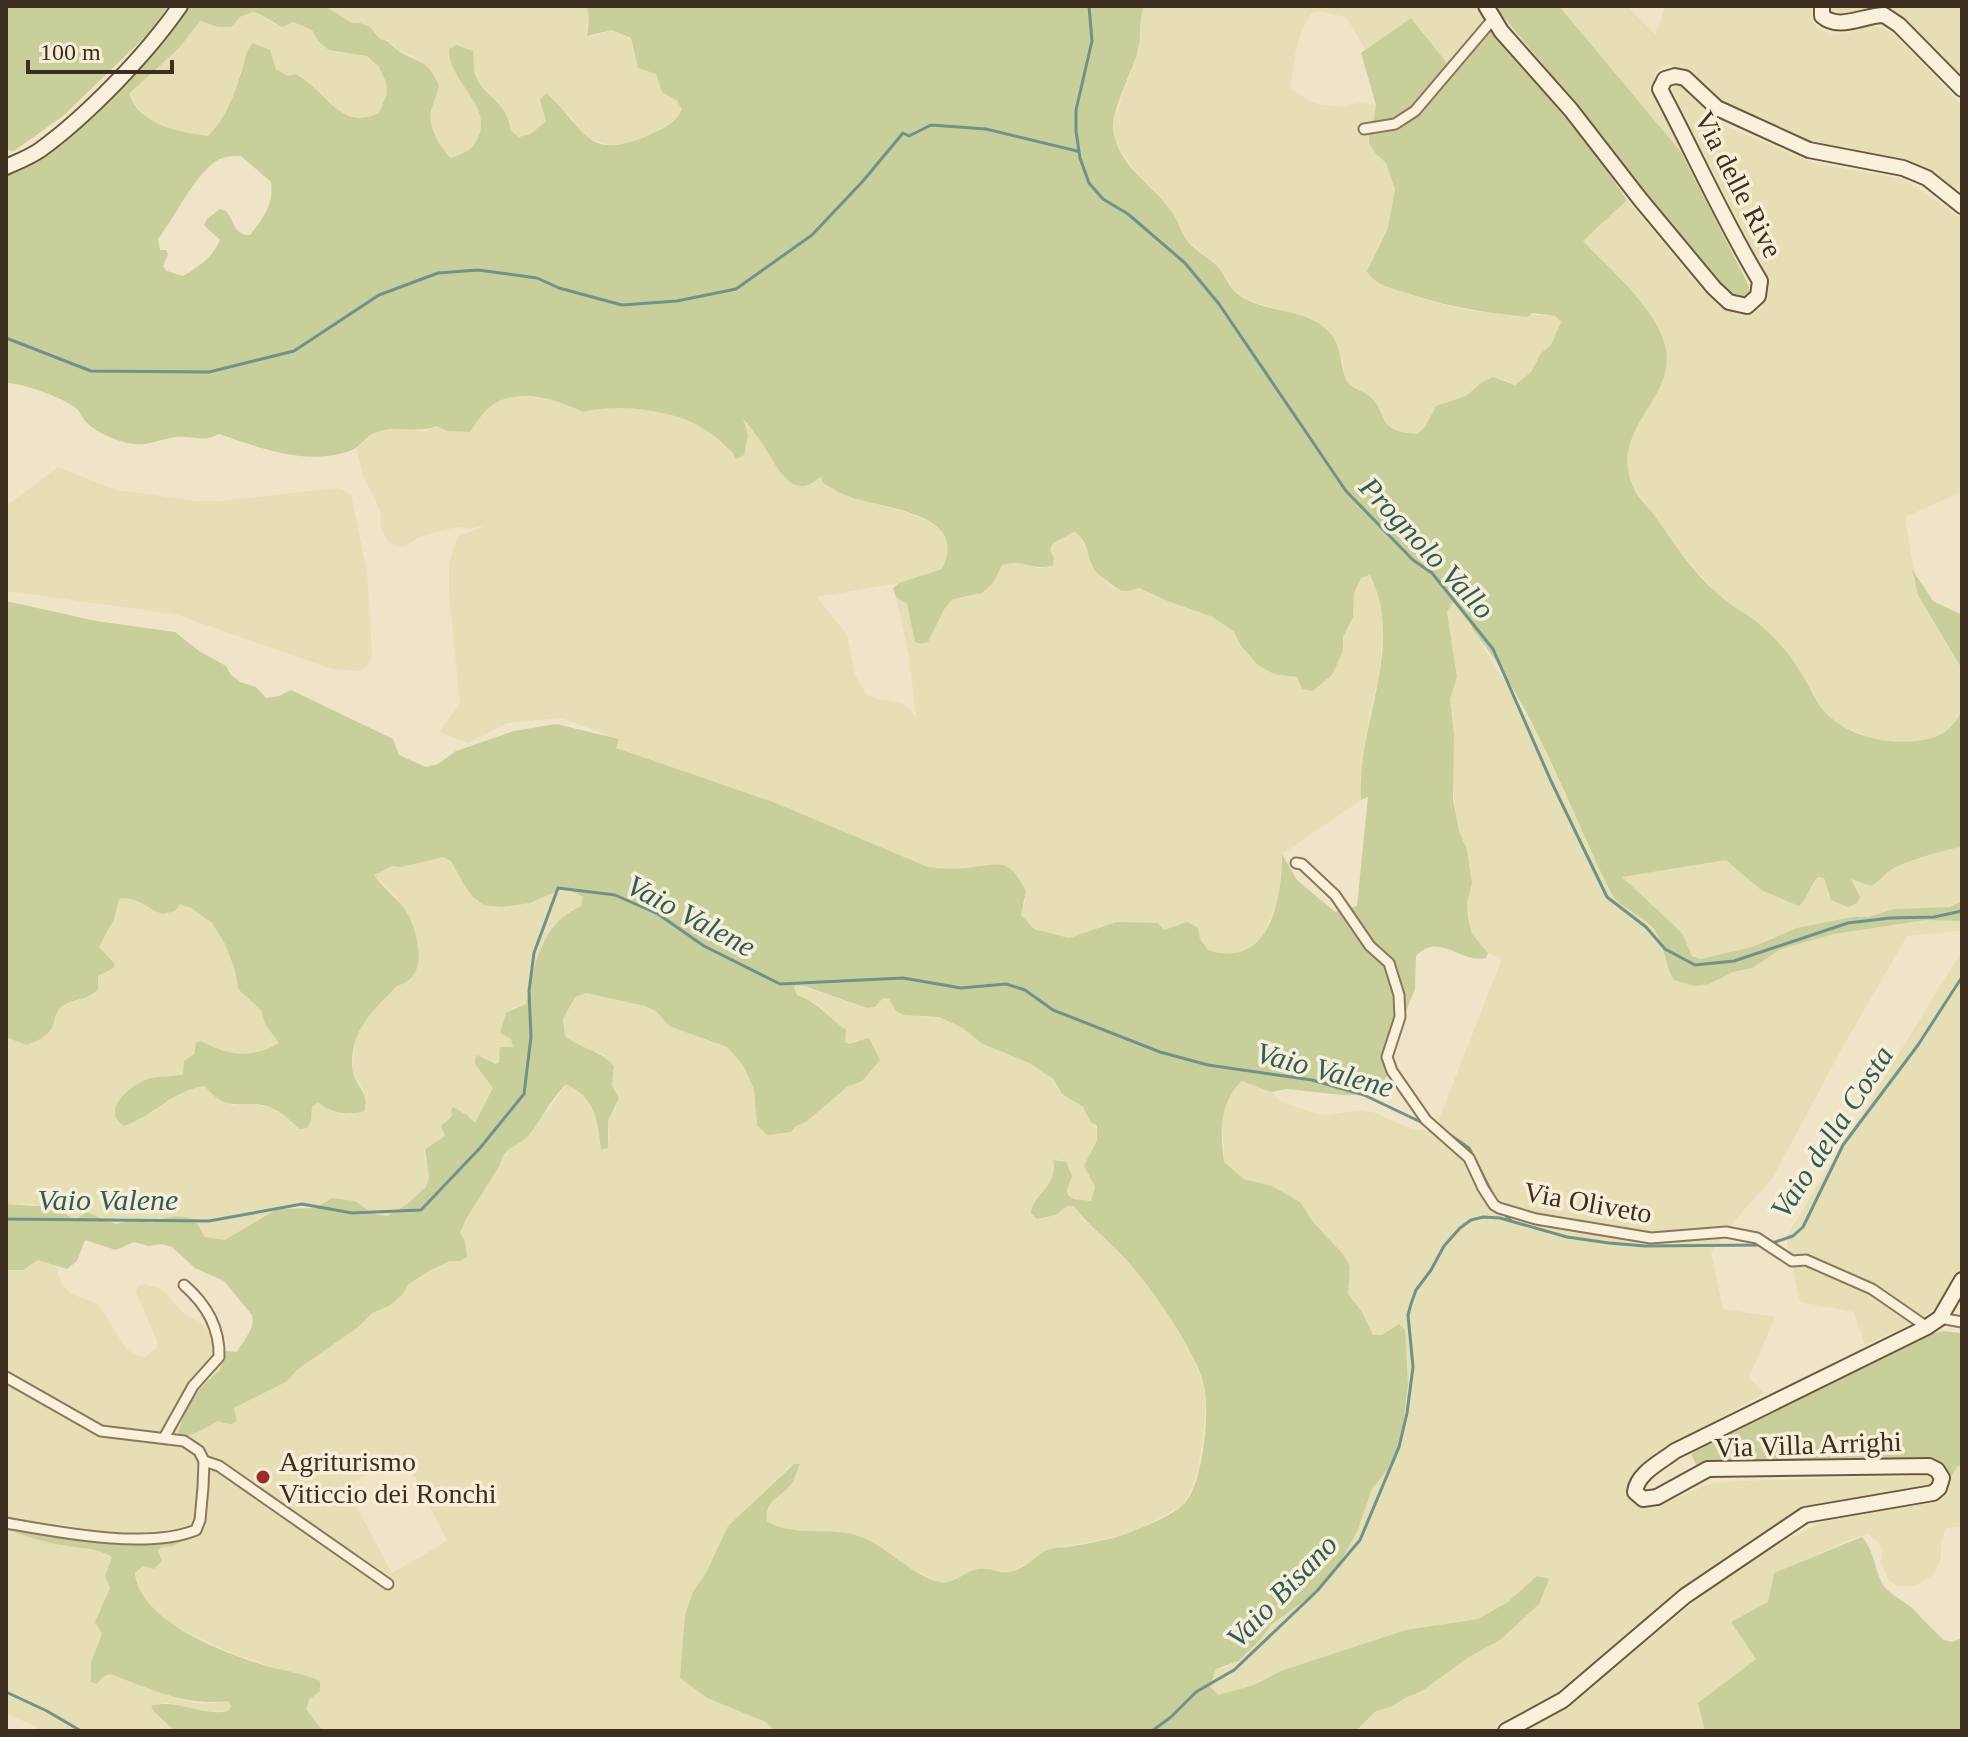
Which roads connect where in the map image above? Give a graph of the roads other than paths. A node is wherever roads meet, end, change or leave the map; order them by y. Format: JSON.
{"nodes":[{"id":1,"x":180,"y":6,"type":"edge"},
{"id":2,"x":1822,"y":6,"type":"edge"},
{"id":3,"x":1490,"y":13,"type":"edge"},
{"id":4,"x":1962,"y":89,"type":"edge"},
{"id":5,"x":1364,"y":129,"type":"dead end"},
{"id":6,"x":6,"y":167,"type":"edge"},
{"id":7,"x":1962,"y":206,"type":"edge"},
{"id":8,"x":1296,"y":863,"type":"dead end"},
{"id":9,"x":1962,"y":1280,"type":"edge"},
{"id":10,"x":184,"y":1285,"type":"dead end"},
{"id":11,"x":1962,"y":1322,"type":"edge"},
{"id":12,"x":1933,"y":1323,"type":"junction"},
{"id":13,"x":6,"y":1377,"type":"edge"},
{"id":14,"x":164,"y":1438,"type":"junction"},
{"id":15,"x":204,"y":1461,"type":"junction"},
{"id":16,"x":6,"y":1523,"type":"edge"},
{"id":17,"x":388,"y":1584,"type":"dead end"},
{"id":18,"x":1506,"y":1731,"type":"edge"}],
"edges":[{"from":1,"to":6,"type":"street"},
{"from":2,"to":4,"type":"street"},
{"from":3,"to":5,"type":"street","name":"Via delle Rive"},
{"from":3,"to":7,"type":"street","name":"Via delle Rive"},
{"from":8,"to":12,"type":"street","name":"Via Oliveto"},
{"from":9,"to":12,"type":"street"},
{"from":10,"to":14,"type":"street"},
{"from":11,"to":12,"type":"street"},
{"from":12,"to":18,"type":"street","name":"Via Villa Arrighi"},
{"from":13,"to":14,"type":"street"},
{"from":14,"to":15,"type":"street"},
{"from":15,"to":16,"type":"street"},
{"from":15,"to":17,"type":"street"}]}
